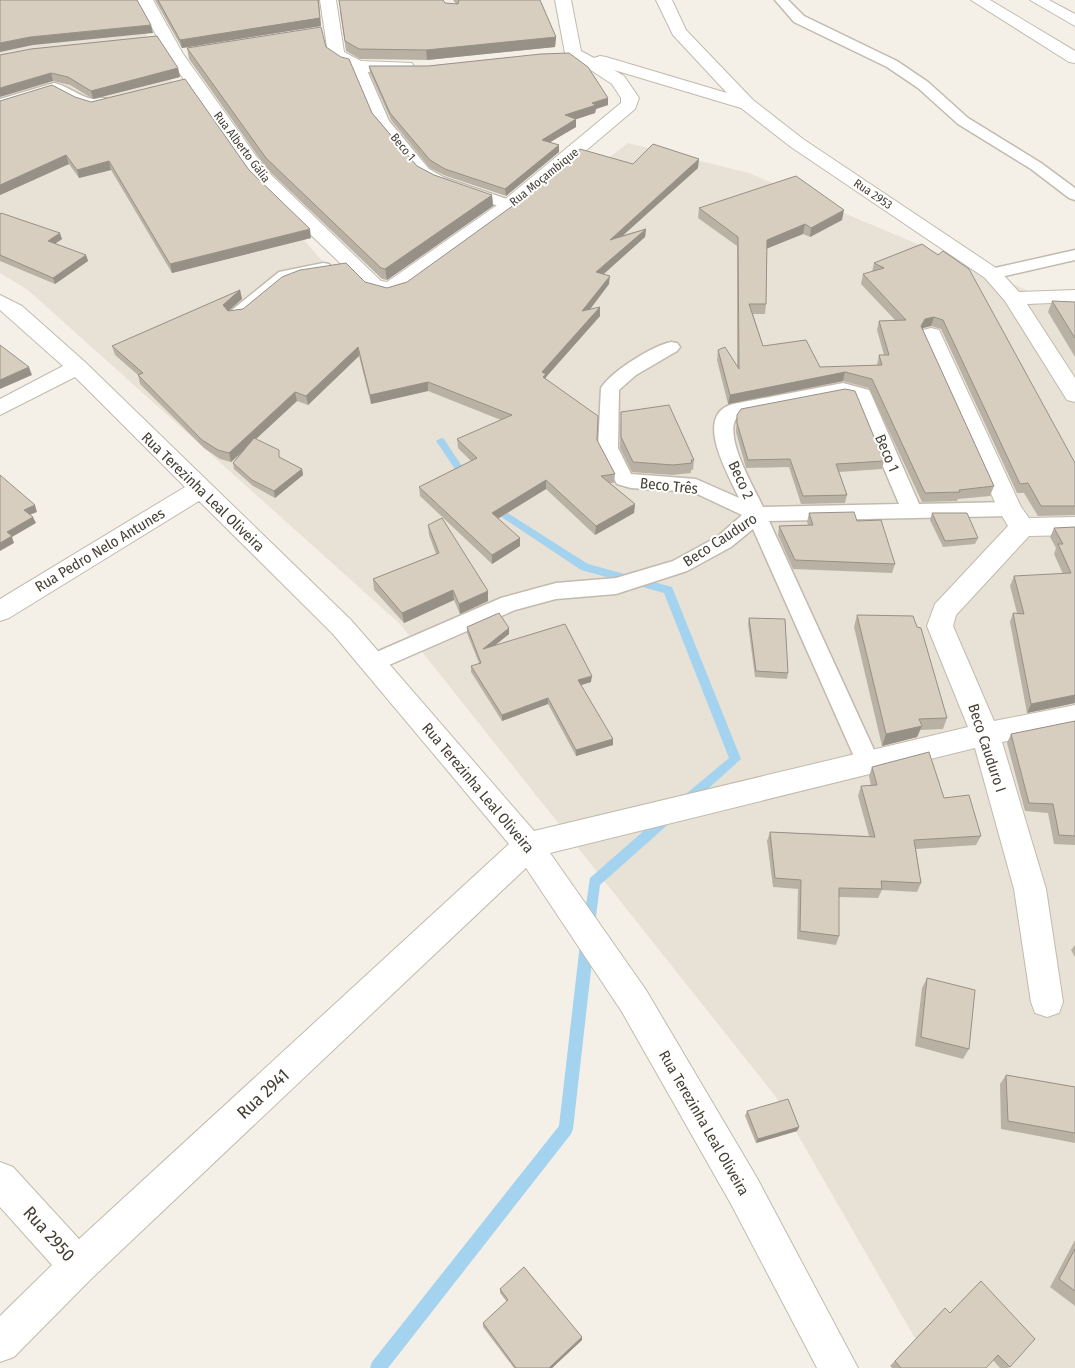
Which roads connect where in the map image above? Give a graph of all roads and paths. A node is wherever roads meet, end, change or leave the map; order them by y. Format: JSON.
{"nodes":[{"id":1,"x":145,"y":0,"type":"edge"},
{"id":2,"x":328,"y":0,"type":"edge"},
{"id":3,"x":562,"y":0,"type":"edge"},
{"id":4,"x":664,"y":0,"type":"edge"},
{"id":5,"x":781,"y":0,"type":"edge"},
{"id":6,"x":979,"y":0,"type":"edge"},
{"id":7,"x":1038,"y":0,"type":"edge"},
{"id":8,"x":1075,"y":21,"type":"edge"},
{"id":9,"x":564,"y":53,"type":"junction"},
{"id":10,"x":1075,"y":57,"type":"edge"},
{"id":11,"x":358,"y":66,"type":"junction"},
{"id":12,"x":427,"y":67,"type":"edge"},
{"id":13,"x":194,"y":79,"type":"junction"},
{"id":14,"x":175,"y":84,"type":"edge"},
{"id":15,"x":120,"y":98,"type":"edge"},
{"id":16,"x":0,"y":104,"type":"edge"},
{"id":17,"x":747,"y":104,"type":"junction"},
{"id":18,"x":1075,"y":195,"type":"edge"},
{"id":19,"x":510,"y":205,"type":"junction"},
{"id":20,"x":1075,"y":254,"type":"edge"},
{"id":21,"x":353,"y":264,"type":"junction"},
{"id":22,"x":992,"y":274,"type":"junction"},
{"id":23,"x":388,"y":289,"type":"joint"},
{"id":24,"x":1075,"y":296,"type":"edge"},
{"id":25,"x":1013,"y":298,"type":"junction"},
{"id":26,"x":0,"y":301,"type":"edge"},
{"id":27,"x":236,"y":314,"type":"edge"},
{"id":28,"x":931,"y":335,"type":"dead end"},
{"id":29,"x":671,"y":347,"type":"dead end"},
{"id":30,"x":76,"y":367,"type":"junction"},
{"id":31,"x":862,"y":394,"type":"joint"},
{"id":32,"x":1075,"y":395,"type":"edge"},
{"id":33,"x":0,"y":408,"type":"edge"},
{"id":34,"x":629,"y":412,"type":"edge"},
{"id":35,"x":609,"y":415,"type":"junction"},
{"id":36,"x":200,"y":489,"type":"junction"},
{"id":37,"x":912,"y":512,"type":"junction"},
{"id":38,"x":757,"y":514,"type":"junction"},
{"id":39,"x":1016,"y":518,"type":"junction"},
{"id":40,"x":1075,"y":526,"type":"edge"},
{"id":41,"x":0,"y":611,"type":"edge"},
{"id":42,"x":373,"y":663,"type":"junction"},
{"id":43,"x":1075,"y":716,"type":"edge"},
{"id":44,"x":985,"y":734,"type":"junction"},
{"id":45,"x":868,"y":763,"type":"junction"},
{"id":46,"x":528,"y":846,"type":"junction"},
{"id":47,"x":1047,"y":1002,"type":"dead end"},
{"id":48,"x":0,"y":1180,"type":"edge"},
{"id":49,"x":78,"y":1266,"type":"junction"},
{"id":50,"x":0,"y":1343,"type":"edge"},
{"id":51,"x":838,"y":1368,"type":"edge"}],
"edges":[{"from":1,"to":13,"type":"street","name":"Rua Alberto Gália"},
{"from":2,"to":11,"type":"street"},
{"from":3,"to":9,"type":"street"},
{"from":4,"to":17,"type":"street","name":"Rua 2953"},
{"from":5,"to":18,"type":"lane"},
{"from":6,"to":10,"type":"street"},
{"from":7,"to":8,"type":"street"},
{"from":9,"to":17,"type":"street"},
{"from":9,"to":19,"type":"street","name":"Rua Moçambique"},
{"from":11,"to":12,"type":"street"},
{"from":11,"to":19,"type":"lane","name":"Beco 1"},
{"from":13,"to":14,"type":"lane"},
{"from":13,"to":21,"type":"street","name":"Rua Alberto Gália"},
{"from":15,"to":16,"type":"lane"},
{"from":17,"to":22,"type":"street","name":"Rua 2953"},
{"from":19,"to":23,"type":"street","name":"Rua Moçambique"},
{"from":20,"to":22,"type":"lane"},
{"from":21,"to":23,"type":"street","name":"Rua Alberto Gália"},
{"from":21,"to":27,"type":"lane"},
{"from":22,"to":25,"type":"street","name":"Rua 2953"},
{"from":24,"to":25,"type":"street"},
{"from":25,"to":32,"type":"street","name":"Rua 2953"},
{"from":26,"to":30,"type":"street","name":"Rua Terezinha Leal Oliveira"},
{"from":28,"to":39,"type":"street"},
{"from":29,"to":35,"type":"lane","name":"Beco Três"},
{"from":30,"to":33,"type":"street"},
{"from":30,"to":36,"type":"street","name":"Rua Terezinha Leal Oliveira"},
{"from":31,"to":37,"type":"lane","name":"Beco 1"},
{"from":31,"to":38,"type":"lane","name":"Beco 2"},
{"from":34,"to":35,"type":"lane"},
{"from":35,"to":38,"type":"lane","name":"Beco Três"},
{"from":36,"to":41,"type":"street","name":"Rua Pedro Nelo Antunes"},
{"from":36,"to":42,"type":"street","name":"Rua Terezinha Leal Oliveira"},
{"from":37,"to":38,"type":"lane","name":"Beco Cauduro"},
{"from":37,"to":39,"type":"lane","name":"Beco Cauduro"},
{"from":38,"to":42,"type":"lane","name":"Beco Cauduro"},
{"from":38,"to":45,"type":"lane","name":"Beco 2"},
{"from":39,"to":40,"type":"street","name":"Beco Cauduro"},
{"from":39,"to":44,"type":"street","name":"Beco Cauduro I"},
{"from":42,"to":46,"type":"street","name":"Rua Terezinha Leal Oliveira"},
{"from":43,"to":44,"type":"street"},
{"from":44,"to":45,"type":"street"},
{"from":44,"to":47,"type":"street","name":"Beco Cauduro I"},
{"from":45,"to":46,"type":"street"},
{"from":46,"to":49,"type":"street","name":"Rua 2941"},
{"from":46,"to":51,"type":"street","name":"Rua Terezinha Leal Oliveira"},
{"from":48,"to":49,"type":"street","name":"Rua 2950"},
{"from":49,"to":50,"type":"street","name":"Rua 2941"}]}
